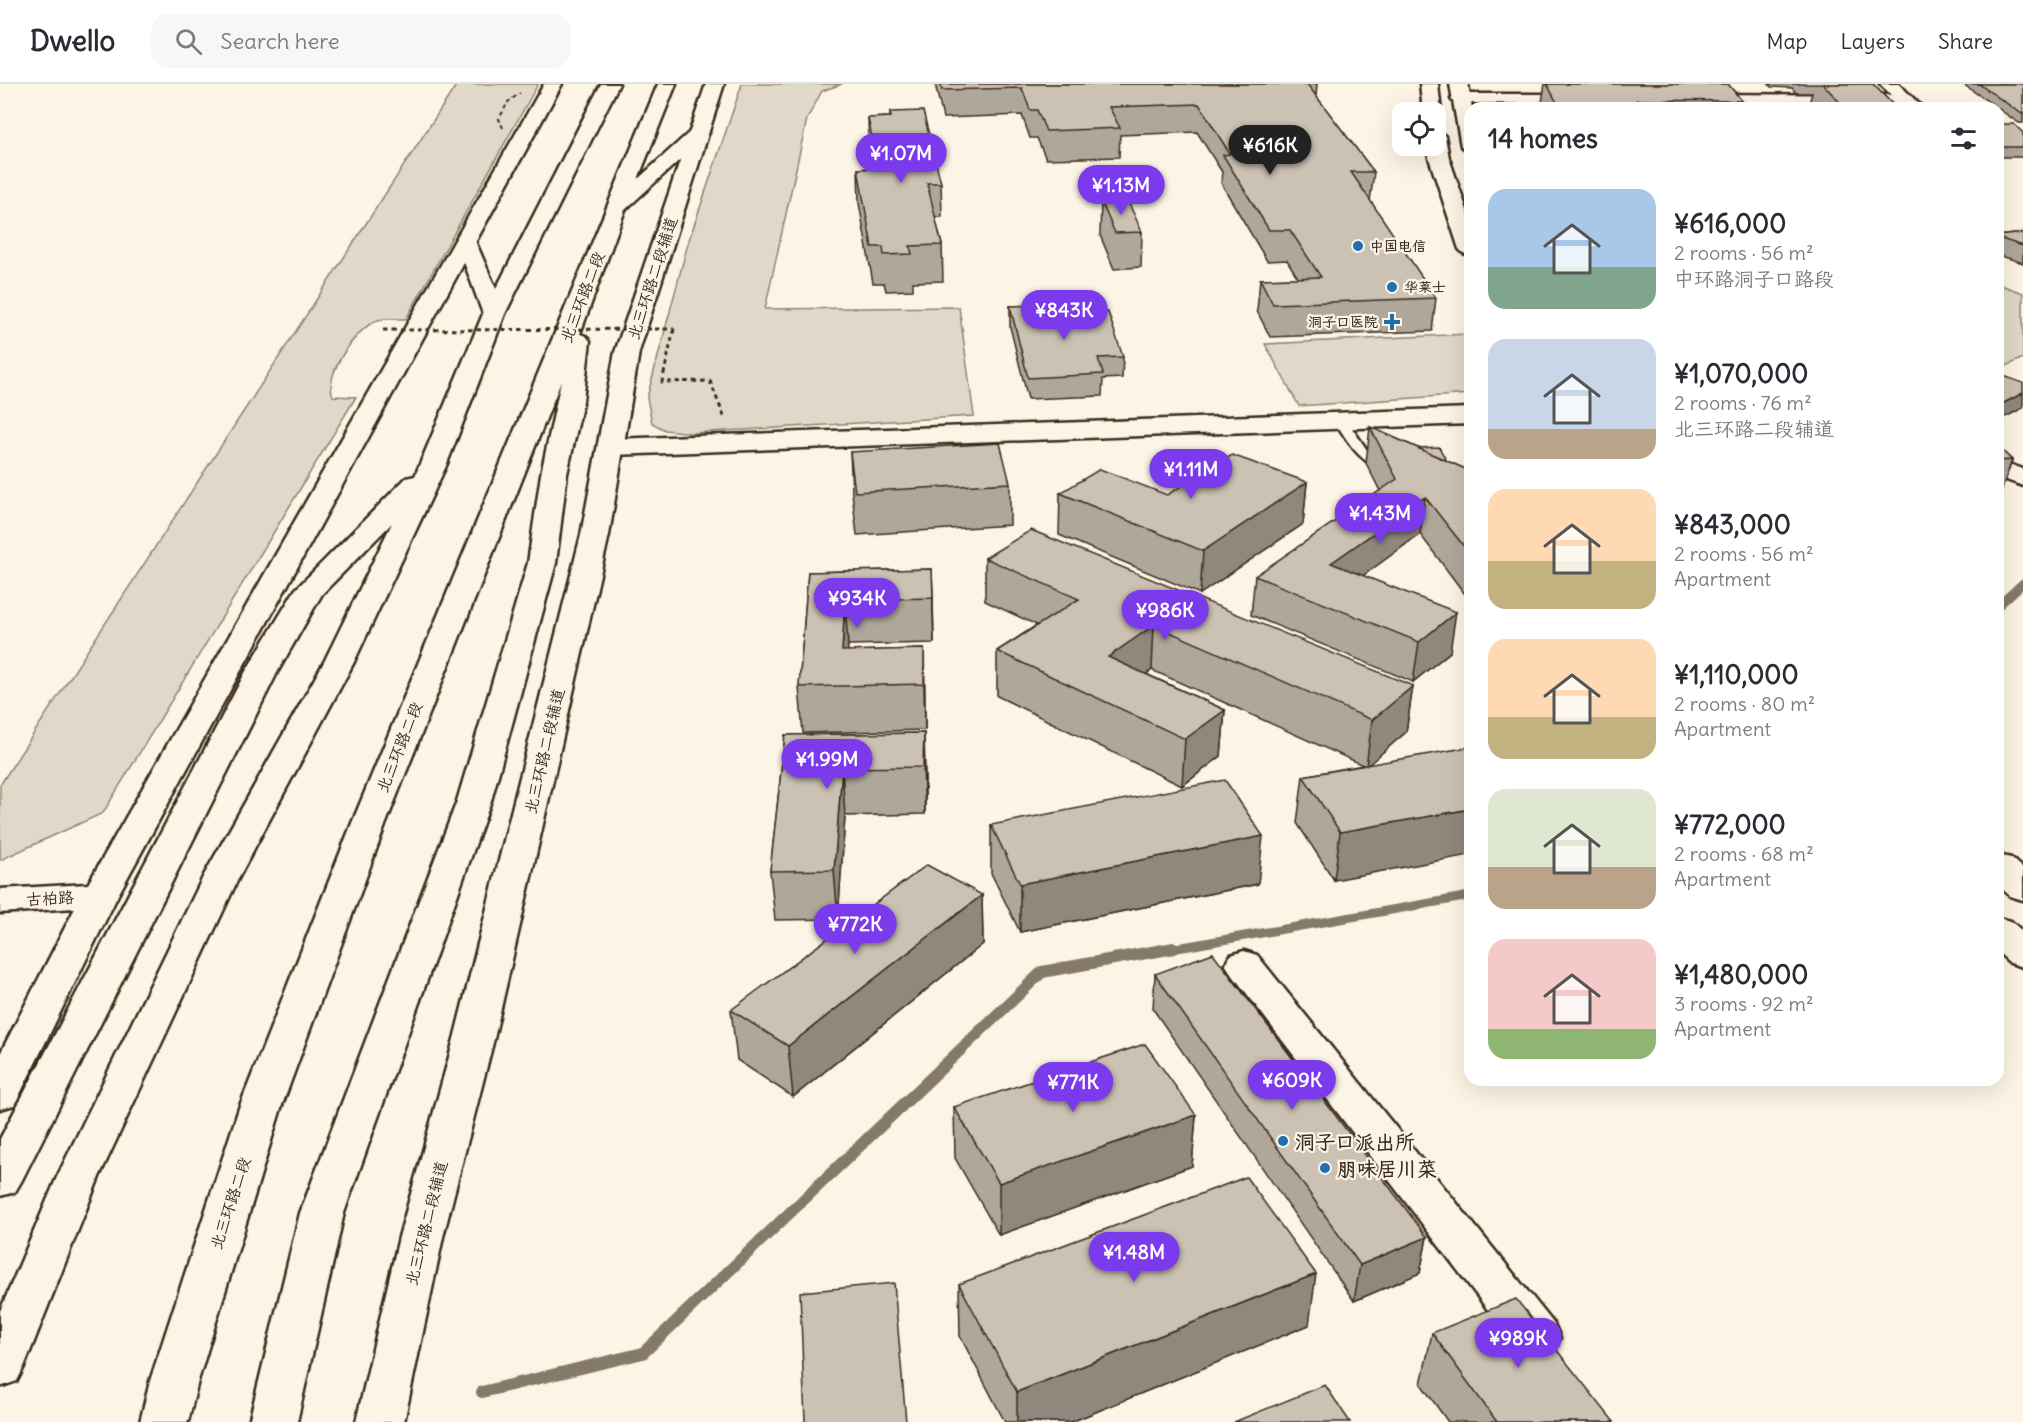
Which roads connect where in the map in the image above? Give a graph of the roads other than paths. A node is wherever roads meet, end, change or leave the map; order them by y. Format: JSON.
{"nodes":[{"id":1,"x":610,"y":84,"type":"edge"},
{"id":2,"x":667,"y":84,"type":"edge"},
{"id":3,"x":715,"y":84,"type":"edge"},
{"id":4,"x":1429,"y":84,"type":"edge"},
{"id":5,"x":1889,"y":84,"type":"edge"},
{"id":6,"x":540,"y":86,"type":"edge"},
{"id":7,"x":1460,"y":91,"type":"edge"},
{"id":8,"x":1601,"y":99,"type":"edge"},
{"id":9,"x":1683,"y":99,"type":"edge"},
{"id":10,"x":1431,"y":102,"type":"edge"},
{"id":11,"x":1819,"y":102,"type":"edge"},
{"id":12,"x":1907,"y":102,"type":"edge"},
{"id":13,"x":1464,"y":113,"type":"edge"},
{"id":14,"x":699,"y":133,"type":"junction"},
{"id":15,"x":1439,"y":156,"type":"edge"},
{"id":16,"x":615,"y":210,"type":"junction"},
{"id":17,"x":1464,"y":231,"type":"edge"},
{"id":18,"x":466,"y":240,"type":"junction"},
{"id":19,"x":584,"y":295,"type":"junction"},
{"id":20,"x":494,"y":314,"type":"junction"},
{"id":21,"x":1464,"y":416,"type":"edge"},
{"id":22,"x":1341,"y":421,"type":"junction"},
{"id":23,"x":612,"y":447,"type":"junction"},
{"id":24,"x":433,"y":465,"type":"junction"},
{"id":25,"x":1394,"y":468,"type":"edge"},
{"id":26,"x":2004,"y":470,"type":"edge"},
{"id":27,"x":2023,"y":478,"type":"edge"},
{"id":28,"x":2004,"y":871,"type":"edge"},
{"id":29,"x":2023,"y":888,"type":"edge"},
{"id":30,"x":100,"y":895,"type":"junction"},
{"id":31,"x":0,"y":901,"type":"edge"},
{"id":32,"x":2004,"y":936,"type":"edge"},
{"id":33,"x":2023,"y":954,"type":"edge"},
{"id":34,"x":1244,"y":964,"type":"dead end"},
{"id":35,"x":0,"y":1094,"type":"edge"},
{"id":36,"x":0,"y":1180,"type":"edge"},
{"id":37,"x":1558,"y":1366,"type":"edge"},
{"id":38,"x":0,"y":1367,"type":"edge"},
{"id":39,"x":169,"y":1401,"type":"edge"},
{"id":40,"x":273,"y":1422,"type":"edge"},
{"id":41,"x":380,"y":1422,"type":"edge"}],
"edges":[{"from":1,"to":20,"type":"main road"},
{"from":2,"to":16,"type":"main road","name":"北三环路二段"},
{"from":3,"to":14,"type":"main road","name":"北三环路二段辅道"},
{"from":4,"to":10,"type":"main road"},
{"from":5,"to":12,"type":"main road"},
{"from":6,"to":18,"type":"main road"},
{"from":7,"to":8,"type":"main road"},
{"from":7,"to":13,"type":"main road"},
{"from":9,"to":11,"type":"main road"},
{"from":14,"to":16,"type":"main road"},
{"from":14,"to":23,"type":"main road","name":"北三环路二段辅道"},
{"from":15,"to":17,"type":"main road"},
{"from":16,"to":19,"type":"main road","name":"北三环路二段"},
{"from":18,"to":20,"type":"main road"},
{"from":18,"to":30,"type":"main road"},
{"from":19,"to":39,"type":"main road","name":"北三环路二段"},
{"from":19,"to":40,"type":"main road"},
{"from":20,"to":24,"type":"main road"},
{"from":21,"to":22,"type":"main road"},
{"from":22,"to":23,"type":"main road"},
{"from":22,"to":25,"type":"lane"},
{"from":23,"to":41,"type":"main road","name":"北三环路二段辅道"},
{"from":24,"to":36,"type":"main road"},
{"from":24,"to":38,"type":"main road"},
{"from":26,"to":27,"type":"main road"},
{"from":28,"to":29,"type":"main road"},
{"from":30,"to":31,"type":"main road","name":"古柏路"},
{"from":30,"to":35,"type":"main road"},
{"from":32,"to":33,"type":"main road"},
{"from":34,"to":37,"type":"main road"}]}
